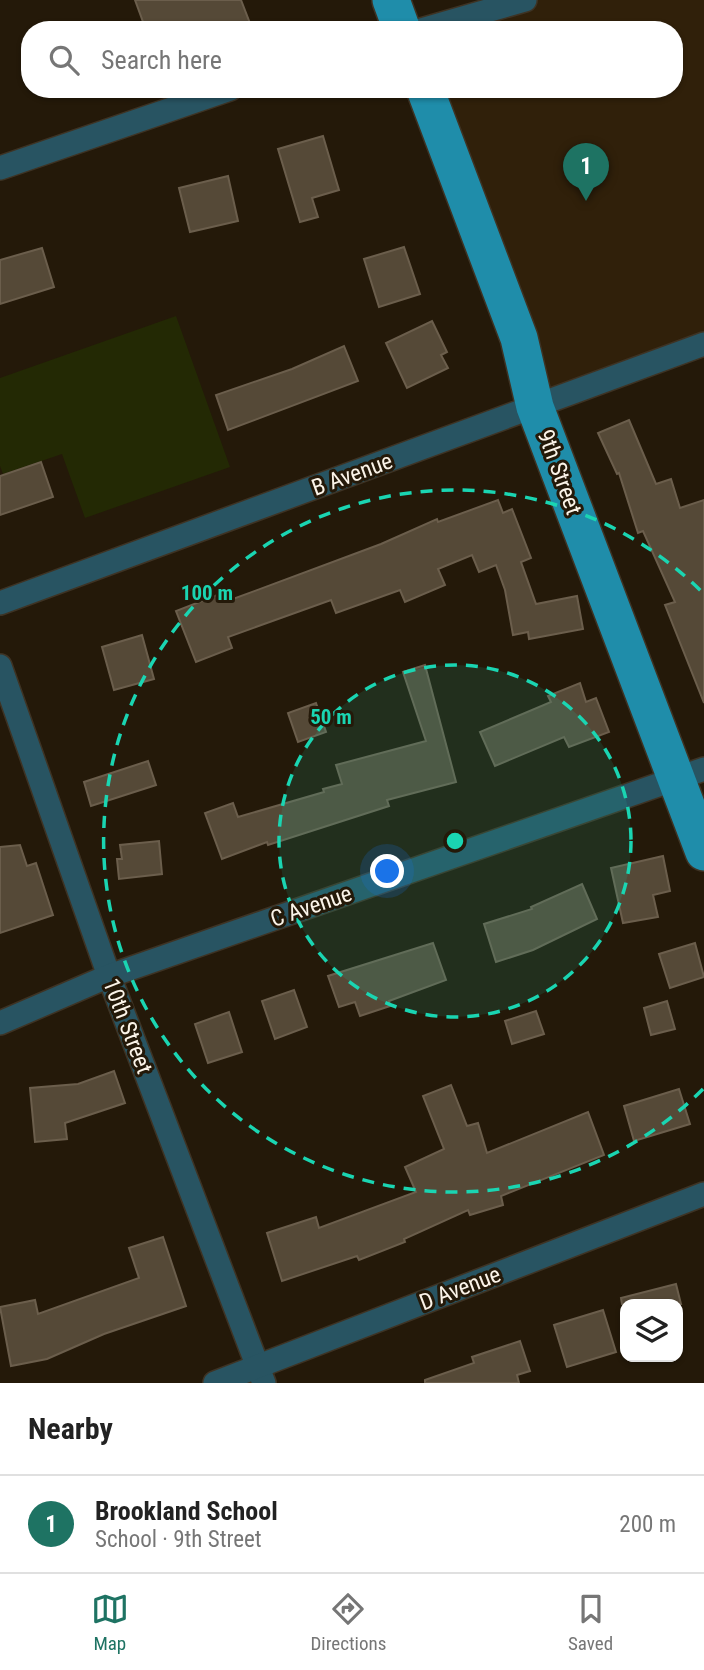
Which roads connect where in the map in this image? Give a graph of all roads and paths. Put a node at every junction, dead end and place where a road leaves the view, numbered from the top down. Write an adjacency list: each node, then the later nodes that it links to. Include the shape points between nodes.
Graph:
1 (391, 0): 3 (main road)
2 (525, 0): 4 (street)
3 (399, 21)
4 (452, 21)
5 (203, 98): 7 (street)
6 (428, 98): 9 (main road, 9th Street, via 519,338)
7 (0, 167)
8 (704, 344): 9 (street, B Avenue)
9 (536, 407): 10 (street, B Avenue); 12 (main road, 9th Street)
10 (0, 603)
11 (0, 666): 14 (street, 10th Street)
12 (691, 774): 13 (main road, 9th Street); 14 (street, C Avenue)
13 (704, 852)
14 (110, 976): 15 (street, C Avenue); 17 (street, 10th Street)
15 (0, 1023)
16 (704, 1194): 17 (street, D Avenue)
17 (261, 1375): 18 (street, D Avenue)
18 (215, 1383)

